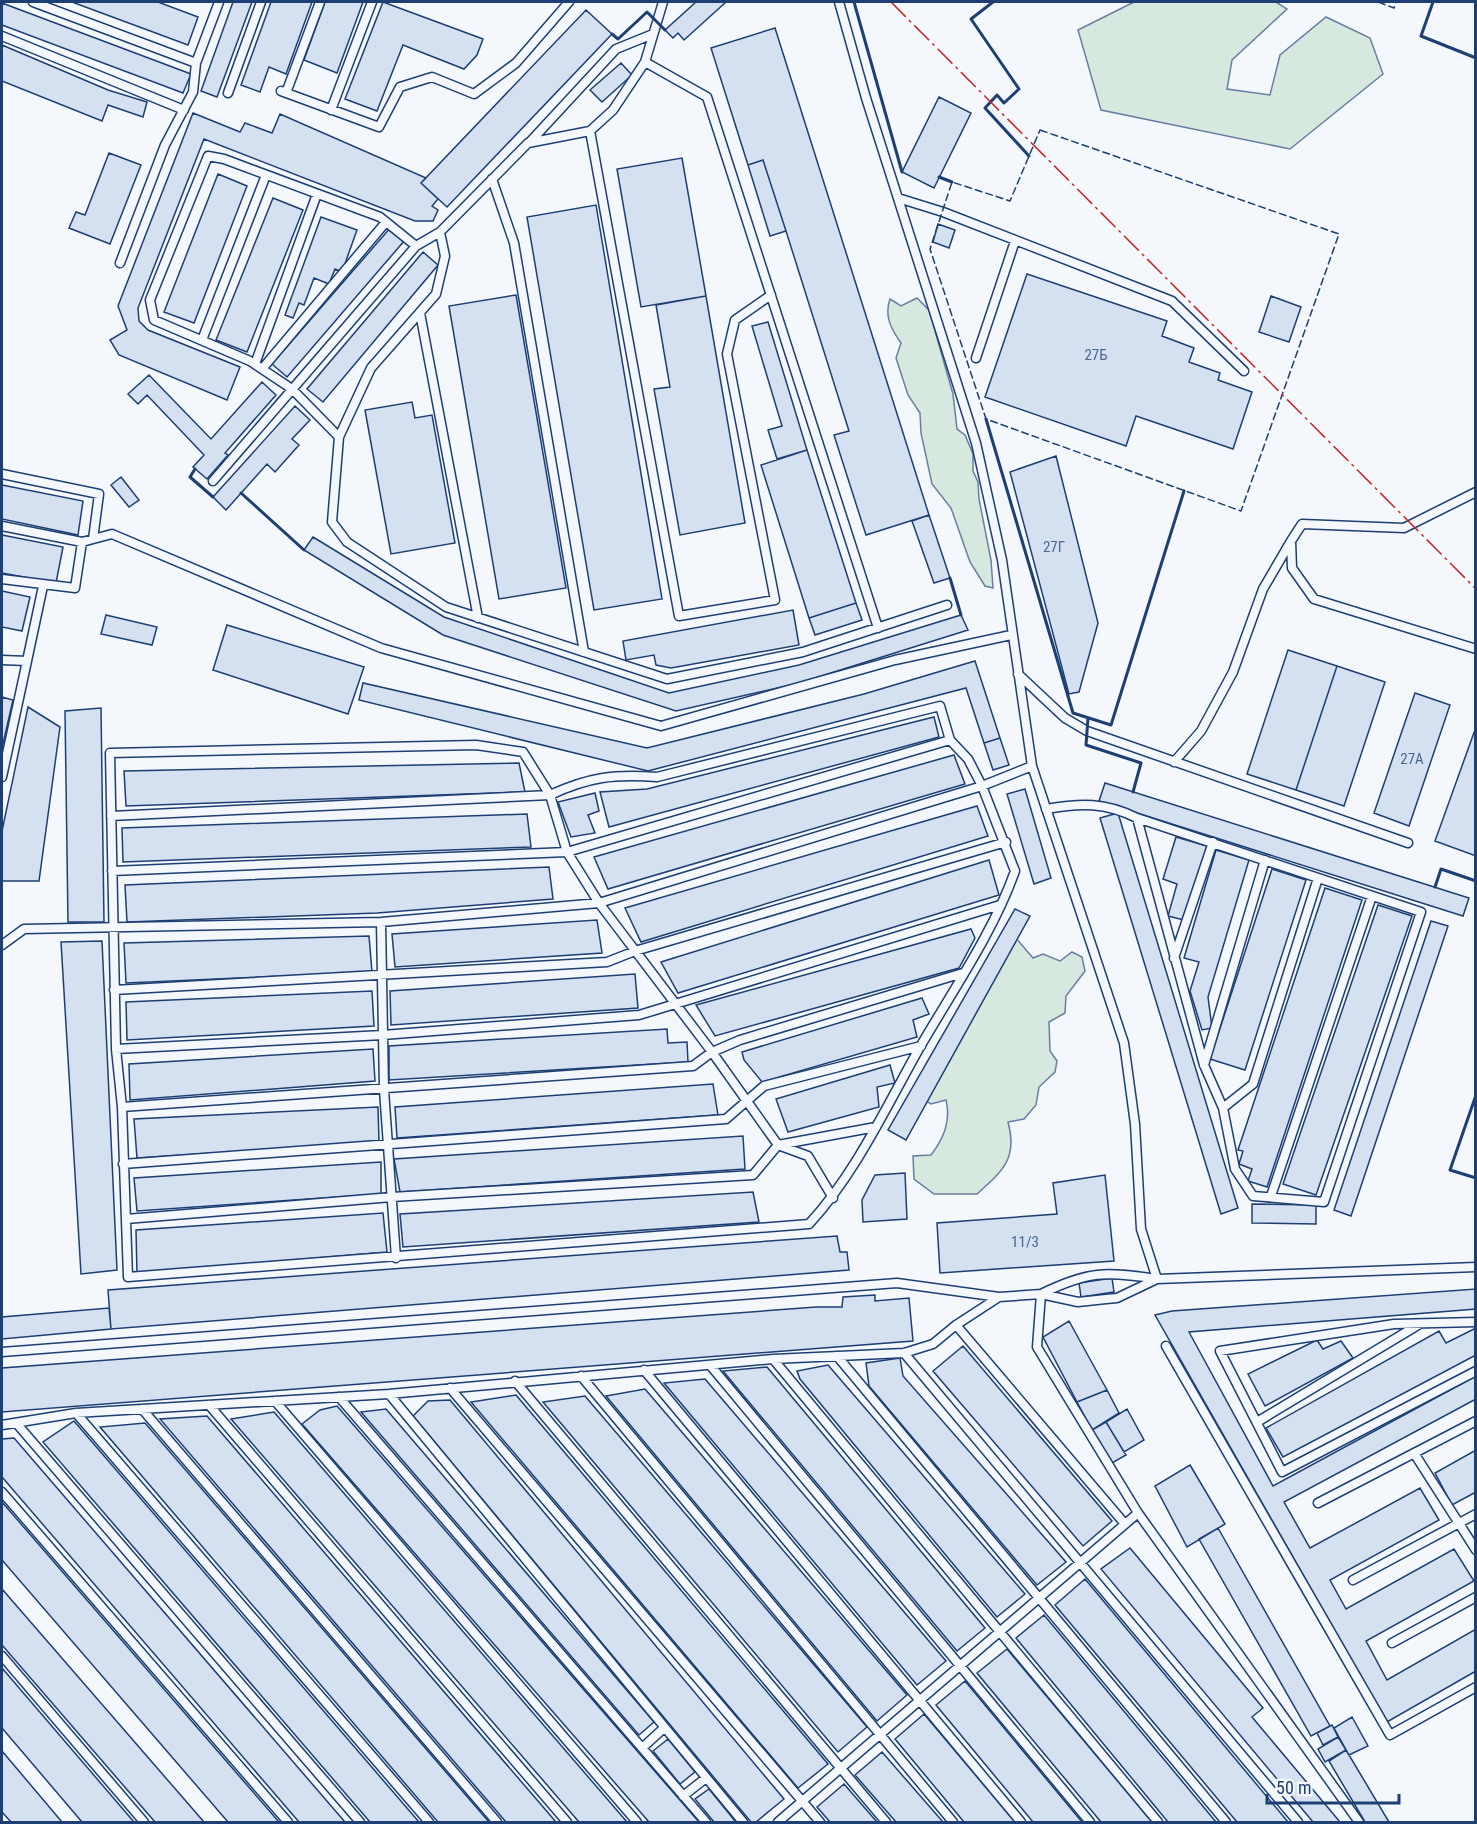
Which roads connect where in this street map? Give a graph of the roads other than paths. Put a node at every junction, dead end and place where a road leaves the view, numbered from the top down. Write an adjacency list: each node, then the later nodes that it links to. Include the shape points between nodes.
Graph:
1 (33, 2): 12 (lane)
2 (217, 2): 12 (lane)
3 (261, 2): 13 (lane)
4 (320, 2): 15 (lane, via 284,92)
5 (372, 2): 15 (lane)
6 (569, 2): 15 (lane, via 516,63 474,94 432,77 400,87 379,127)
7 (663, 2): 9 (lane)
8 (839, 2): 21 (lane)
9 (653, 34): 11 (lane); 17 (lane, via 616,49)
10 (2, 36): 14 (lane)
11 (645, 62): 16 (lane, via 613,110); 27 (lane, via 707,97)
12 (196, 63): 14 (lane, via 193,92)
13 (228, 93)
14 (184, 110): 26 (lane, via 165,145)
15 (331, 110)
16 (590, 131): 17 (lane); 27 (lane, via 679,616 775,600 728,354 735,320)
17 (528, 143): 19 (lane)
18 (266, 175): 20 (lane); 29 (lane); 29 (lane, via 208,156 150,300 154,320)
19 (492, 179): 23 (lane); 49 (lane, via 514,243)
20 (317, 194): 22 (lane); 31 (lane)
21 (898, 198): 24 (lane); 47 (lane, via 976,443 1002,560)
22 (386, 222): 25 (lane); 31 (lane)
23 (440, 232): 25 (lane); 28 (lane, via 445,256 436,294)
24 (1015, 241): 30 (lane); 32 (lane, via 1172,301)
25 (416, 246): 33 (lane)
26 (120, 263)
27 (771, 295): 46 (lane)
28 (420, 313): 34 (lane, via 371,369); 45 (lane)
29 (202, 340): 31 (lane)
30 (976, 358)
31 (259, 366): 33 (lane)
32 (1244, 371)
33 (292, 389): 34 (lane); 36 (lane)
34 (339, 437): 45 (lane, via 332,522 347,542 446,608)
35 (2, 474): 39 (lane, via 99,494)
36 (213, 481)
37 (1476, 492): 40 (lane, via 1404,528 1302,524)
38 (2, 526): 41 (lane)
39 (93, 539): 41 (lane); 47 (lane, via 112,534 381,648 661,726 895,660)
40 (1291, 541): 48 (lane, via 1292,568 1314,599); 54 (lane, via 1263,589 1233,672 1202,731)
41 (82, 542): 43 (lane, via 75,588)
42 (2, 579): 43 (lane)
43 (43, 586): 51 (lane)
44 (947, 605): 46 (lane)
45 (478, 618): 49 (lane)
46 (878, 628): 49 (lane, via 803,652 667,679)
47 (1011, 635): 52 (lane)
48 (1476, 649)
49 (584, 652)
50 (2, 660): 51 (lane)
51 (27, 661): 56 (lane)
52 (1018, 674): 54 (lane, via 1065,718 1087,731); 55 (lane)
53 (950, 740): 57 (lane, via 968,759); 58 (lane, via 940,706 657,777 619,774 577,783); 65 (lane)
54 (1174, 762): 64 (lane)
55 (1032, 766): 57 (lane); 59 (lane)
56 (2, 777)
57 (982, 786): 62 (lane); 70 (lane)
58 (550, 795): 60 (lane); 60 (lane, via 523,752 476,745 110,753); 65 (lane)
59 (1046, 809): 61 (lane, via 1082,803 1119,809); 100 (lane, via 1124,1042 1136,1124 1141,1229)
60 (111, 816): 67 (lane)
61 (1137, 818): 63 (lane); 76 (lane)
62 (1006, 842): 71 (lane, via 1015,871); 75 (lane)
63 (1213, 842): 66 (lane); 76 (lane)
64 (1408, 843)
65 (567, 852): 67 (lane); 70 (lane)
66 (1265, 860): 68 (lane); 85 (lane)
67 (112, 871): 73 (lane)
68 (1318, 878): 69 (lane); 89 (lane, via 1253,1084)
69 (1372, 896): 94 (lane); 94 (lane, via 1420,912 1324,1202)
70 (599, 903): 72 (lane); 75 (lane)
71 (1000, 905): 77 (lane); 80 (lane)
72 (381, 922): 73 (lane); 78 (lane)
73 (113, 930): 74 (lane, via 24,929); 79 (lane)
74 (2, 945)
75 (635, 951): 78 (lane, via 607,962); 80 (lane)
76 (1173, 960): 85 (lane)
77 (963, 973): 82 (lane); 84 (lane, via 740,1040)
78 (381, 974): 79 (lane); 81 (lane)
79 (114, 990): 83 (lane)
80 (673, 1002): 81 (lane, via 639,1015); 84 (lane)
81 (383, 1035): 83 (lane); 86 (lane)
82 (921, 1046): 87 (lane, via 764,1086); 90 (lane)
83 (116, 1049): 88 (lane)
84 (712, 1052): 86 (lane, via 693,1066); 87 (lane)
85 (1204, 1065): 89 (lane)
86 (384, 1090): 88 (lane); 91 (lane)
87 (745, 1102): 91 (lane, via 726,1119); 92 (lane)
88 (122, 1107): 93 (lane)
89 (1222, 1108): 94 (lane, via 1235,1169 1253,1196)
90 (876, 1126): 92 (lane); 96 (lane)
91 (388, 1145): 93 (lane); 95 (lane)
92 (778, 1145): 95 (lane, via 753,1175); 96 (lane, via 808,1156)
93 (123, 1164): 97 (lane)
94 (1271, 1196)
95 (393, 1197): 97 (lane); 98 (lane)
96 (833, 1198): 98 (lane, via 809,1224)
97 (126, 1219): 98 (lane, via 128,1277)
98 (396, 1258)
99 (1476, 1267): 100 (lane)
100 (1157, 1279): 101 (lane, via 1111,1272 1074,1278); 101 (lane, via 1117,1298 1078,1302)
101 (1041, 1294): 102 (lane); 130 (lane, via 1037,1347)
102 (999, 1297): 105 (lane); 107 (lane, via 897,1283)
103 (1476, 1322): 104 (lane)
104 (1420, 1324): 124 (lane); 124 (lane, via 1394,1324 1220,1351)
105 (956, 1325): 108 (lane, via 933,1344); 133 (lane)
106 (1166, 1346): 143 (lane, via 1390,1735)
107 (2, 1352)
108 (904, 1353): 109 (lane); 135 (lane)
109 (837, 1356): 110 (lane); 138 (lane)
110 (773, 1359): 111 (lane); 139 (lane)
111 (710, 1365): 112 (lane); 142 (lane)
112 (644, 1370): 114 (lane); 144 (lane)
113 (1476, 1371): 124 (lane, via 1282,1472)
114 (581, 1376): 115 (lane); 146 (lane)
115 (515, 1381): 116 (lane); 148 (lane)
116 (450, 1388): 117 (lane); 151 (lane)
117 (389, 1394): 118 (lane); 145 (lane)
118 (339, 1397): 119 (lane); 147 (lane)
119 (275, 1401): 120 (lane); 158 (lane)
120 (209, 1405): 121 (lane); 157 (lane)
121 (142, 1409): 122 (lane); 156 (lane)
122 (76, 1413): 125 (lane); 155 (lane)
123 (1476, 1421): 127 (lane)
124 (1257, 1422)
125 (17, 1424): 126 (lane); 154 (lane)
126 (2, 1425)
127 (1414, 1453): 129 (lane); 132 (lane)
128 (2, 1491): 153 (lane)
129 (1318, 1503)
130 (1138, 1513): 133 (lane); 170 (lane)
131 (1476, 1514): 132 (lane)
132 (1460, 1523): 134 (lane); 136 (lane)
133 (1125, 1524): 135 (lane)
134 (1476, 1550)
135 (1080, 1563): 138 (lane); 169 (lane)
136 (1353, 1580)
137 (1476, 1597): 140 (lane)
138 (1039, 1598): 139 (lane); 168 (lane)
139 (1000, 1632): 142 (lane); 167 (lane)
140 (1392, 1643)
141 (2, 1656): 152 (lane)
142 (959, 1667): 144 (lane); 166 (lane)
143 (1476, 1687)
144 (920, 1701): 146 (lane); 165 (lane)
145 (664, 1728): 147 (lane); 149 (lane)
146 (880, 1736): 148 (lane); 164 (lane)
147 (642, 1748): 150 (lane)
148 (841, 1769): 151 (lane); 163 (lane)
149 (706, 1778): 150 (lane); 160 (lane)
150 (683, 1796): 159 (lane)
151 (803, 1802): 161 (lane); 162 (lane)
152 (144, 1822)
153 (288, 1822)
154 (360, 1822)
155 (429, 1822)
156 (497, 1822)
157 (567, 1822)
158 (638, 1822)
159 (706, 1822)
160 (743, 1822)
161 (778, 1822)
162 (820, 1822)
163 (886, 1822)
164 (953, 1822)
165 (1021, 1822)
166 (1090, 1822)
167 (1158, 1822)
168 (1226, 1822)
169 (1298, 1822)
170 (1359, 1822)

